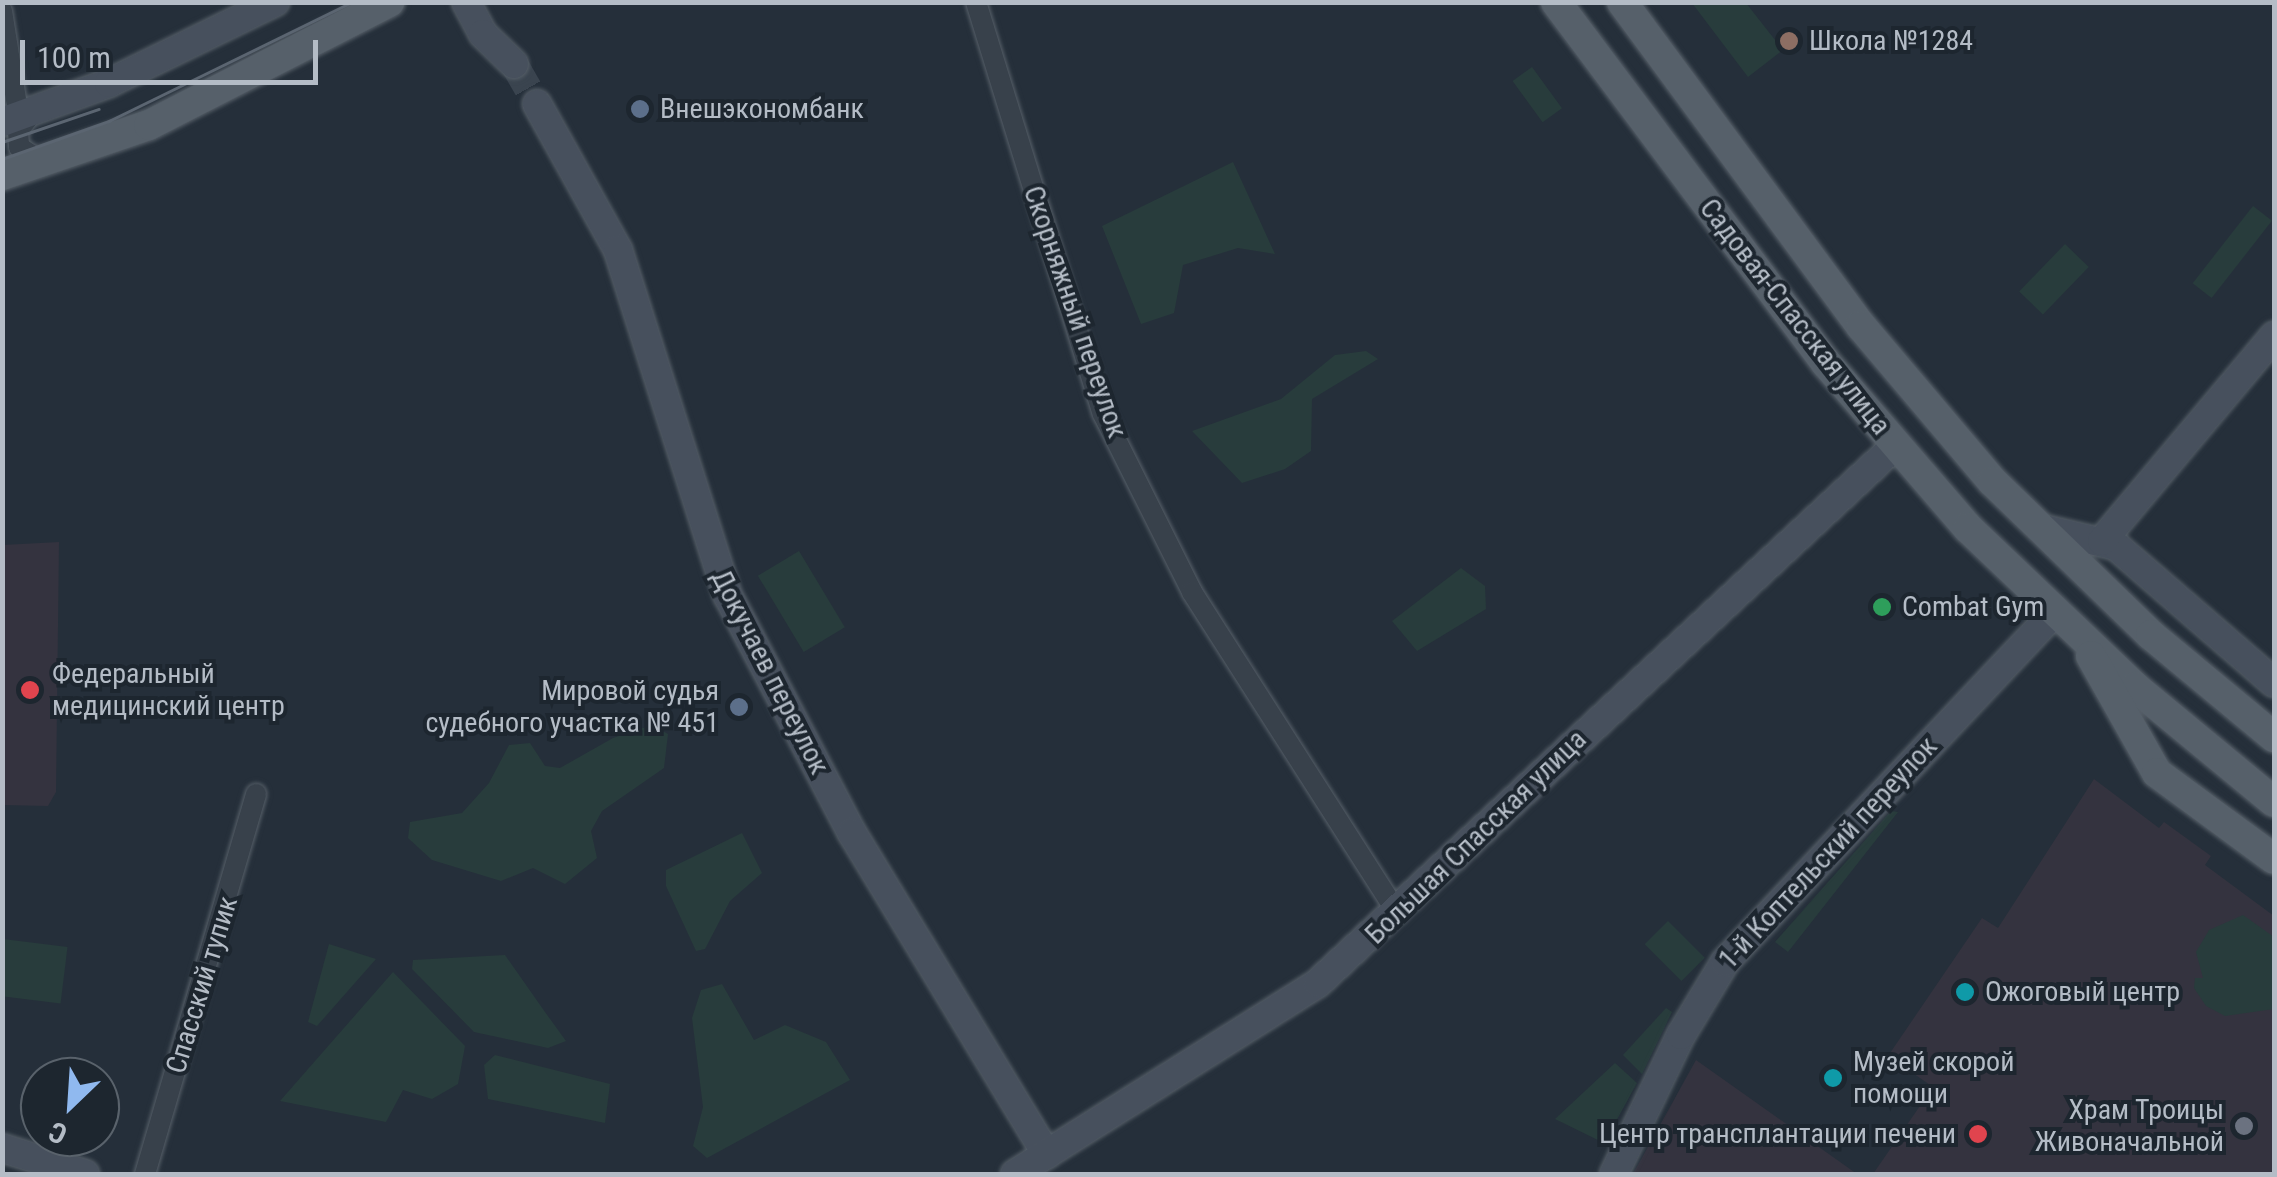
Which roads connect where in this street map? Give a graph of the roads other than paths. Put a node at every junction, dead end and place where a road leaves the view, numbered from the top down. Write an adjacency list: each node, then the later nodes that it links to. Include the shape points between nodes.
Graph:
1 (275, 2): 10 (street)
2 (466, 2): 8 (street, via 483,34)
3 (976, 2): 24 (street, Скорняжный переулок, via 1103,414 1192,592)
4 (1556, 2): 14 (main road, Садовая-Спасская улица)
5 (1622, 2): 15 (main road, Садовая-Спасская улица, via 1861,326)
6 (378, 6): 11 (main road, via 148,125)
7 (2, 11): 10 (street)
8 (514, 64)
9 (537, 104): 26 (street, Докучаев переулок, via 606,222 728,596 852,833)
10 (18, 118): 11 (street, via 19,147 29,159)
11 (53, 162): 12 (main road)
12 (2, 176)
13 (2274, 336): 16 (street)
14 (1896, 446): 17 (main road, Садовая-Спасская улица); 24 (street, Большая Спасская улица)
15 (2034, 525): 16 (street, via 2056,537); 20 (main road, Садовая-Спасская улица)
16 (2102, 541): 19 (street, via 2125,552)
17 (2054, 613): 18 (main road, Садовая-Спасская улица); 30 (street, 1-й Коптельский переулок, via 1725,962 1681,1035)
18 (2083, 640): 22 (main road, Садовая-Спасская улица); 23 (main road, via 2144,759)
19 (2274, 683)
20 (2274, 738)
21 (256, 794): 28 (street, Спасский тупик)
22 (2274, 802)
23 (2274, 858)
24 (1397, 913): 26 (street, Большая Спасская улица, via 1286,1006)
25 (2, 1148): 27 (street)
26 (1047, 1155): 29 (street, Большая Спасская улица)
27 (85, 1174)
28 (145, 1174)
29 (1015, 1174)
30 (1614, 1174)

